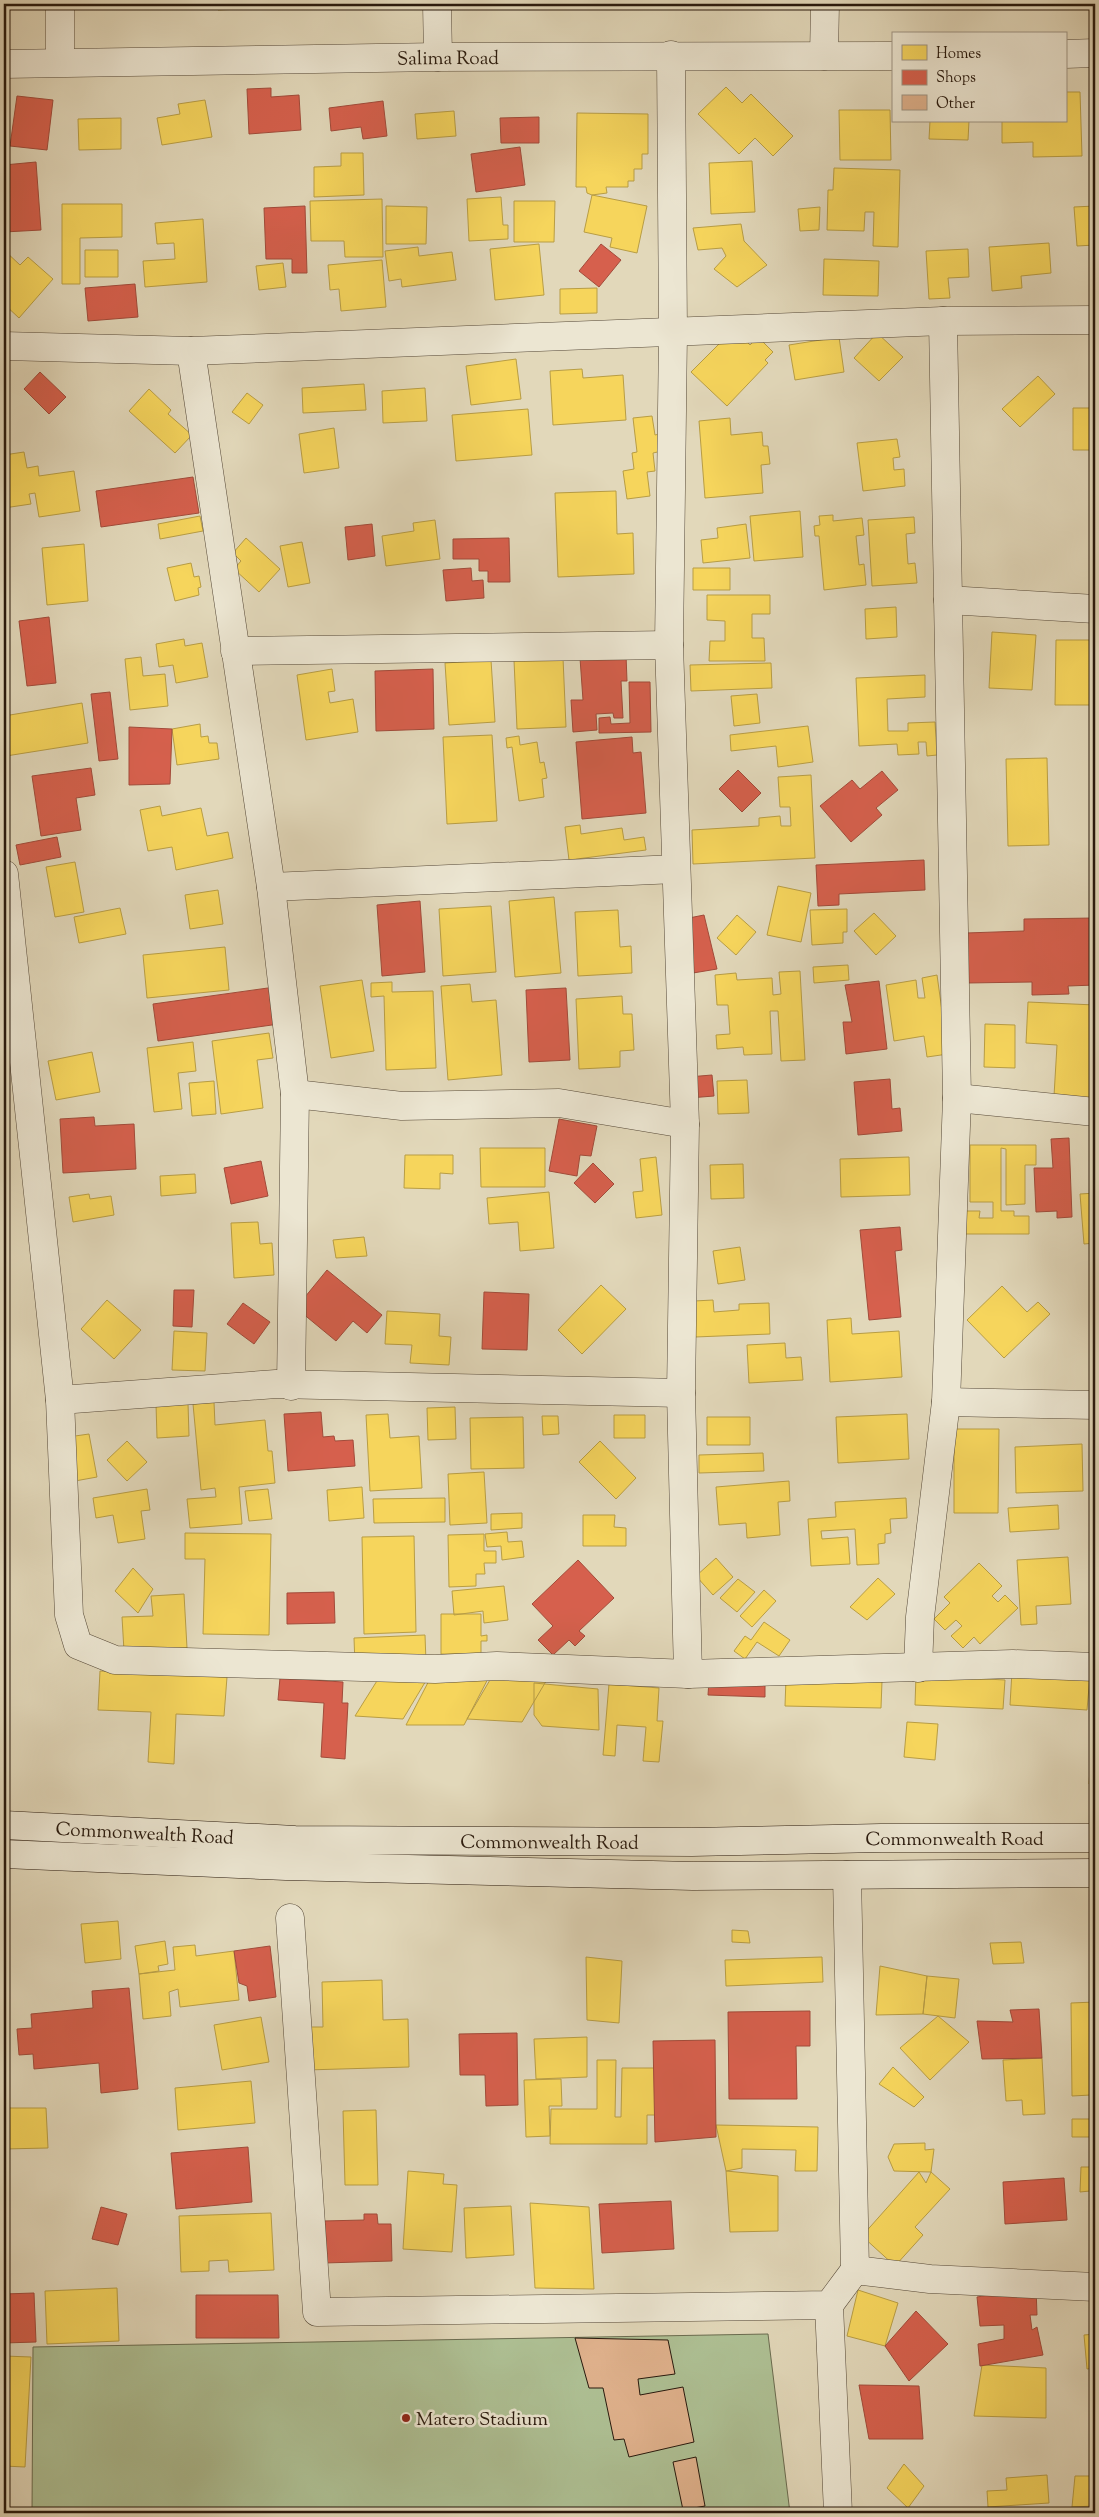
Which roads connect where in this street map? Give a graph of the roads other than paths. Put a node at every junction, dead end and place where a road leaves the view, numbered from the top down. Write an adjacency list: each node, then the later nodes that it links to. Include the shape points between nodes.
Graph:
1 (60, 4): 10 (street)
2 (437, 4): 9 (street)
3 (825, 4): 7 (street)
4 (1095, 53): 5 (street)
5 (1066, 54)
6 (672, 55): 7 (street, Salima Road); 9 (street, Salima Road); 14 (street)
7 (824, 56): 8 (street, Salima Road)
8 (892, 56)
9 (438, 57): 10 (street, Salima Road)
10 (60, 62): 11 (street, Salima Road)
11 (4, 64)
12 (1095, 320): 13 (street)
13 (943, 321): 14 (street); 17 (street)
14 (673, 333): 16 (street); 19 (street)
15 (4, 346): 16 (street)
16 (191, 351): 20 (street)
17 (948, 600): 18 (street); 25 (street)
18 (1095, 609)
19 (669, 645): 20 (street); 21 (street)
20 (235, 650): 23 (street)
21 (676, 869): 23 (street); 27 (street)
22 (4, 874): 30 (street)
23 (271, 887): 24 (street)
24 (295, 1094): 27 (street, via 402,1106 559,1103); 28 (street)
25 (957, 1098): 26 (street); 31 (street)
26 (1095, 1112)
27 (685, 1124): 29 (street)
28 (291, 1386): 29 (street); 30 (street, via 276,1384)
29 (681, 1393): 35 (street)
30 (60, 1400): 35 (street, via 69,1615 78,1644 115,1660 434,1669 497,1666)
31 (946, 1402): 32 (street); 34 (street, via 920,1617)
32 (1095, 1405)
33 (1095, 1667): 34 (street, via 1013,1664)
34 (918, 1668): 35 (street)
35 (688, 1674)
36 (4, 1825): 37 (street, Commonwealth Road, via 295,1840 692,1842)
37 (1095, 1838)
38 (4, 1854): 40 (street, Commonwealth Road, via 286,1866 693,1876)
39 (1095, 1873): 40 (street, Commonwealth Road)
40 (847, 1876): 42 (street)
41 (290, 1918): 44 (street, via 317,2312)
42 (855, 2270): 43 (street, via 930,2279); 44 (street)
43 (1095, 2287)
44 (828, 2305): 45 (street)
45 (838, 2513)

